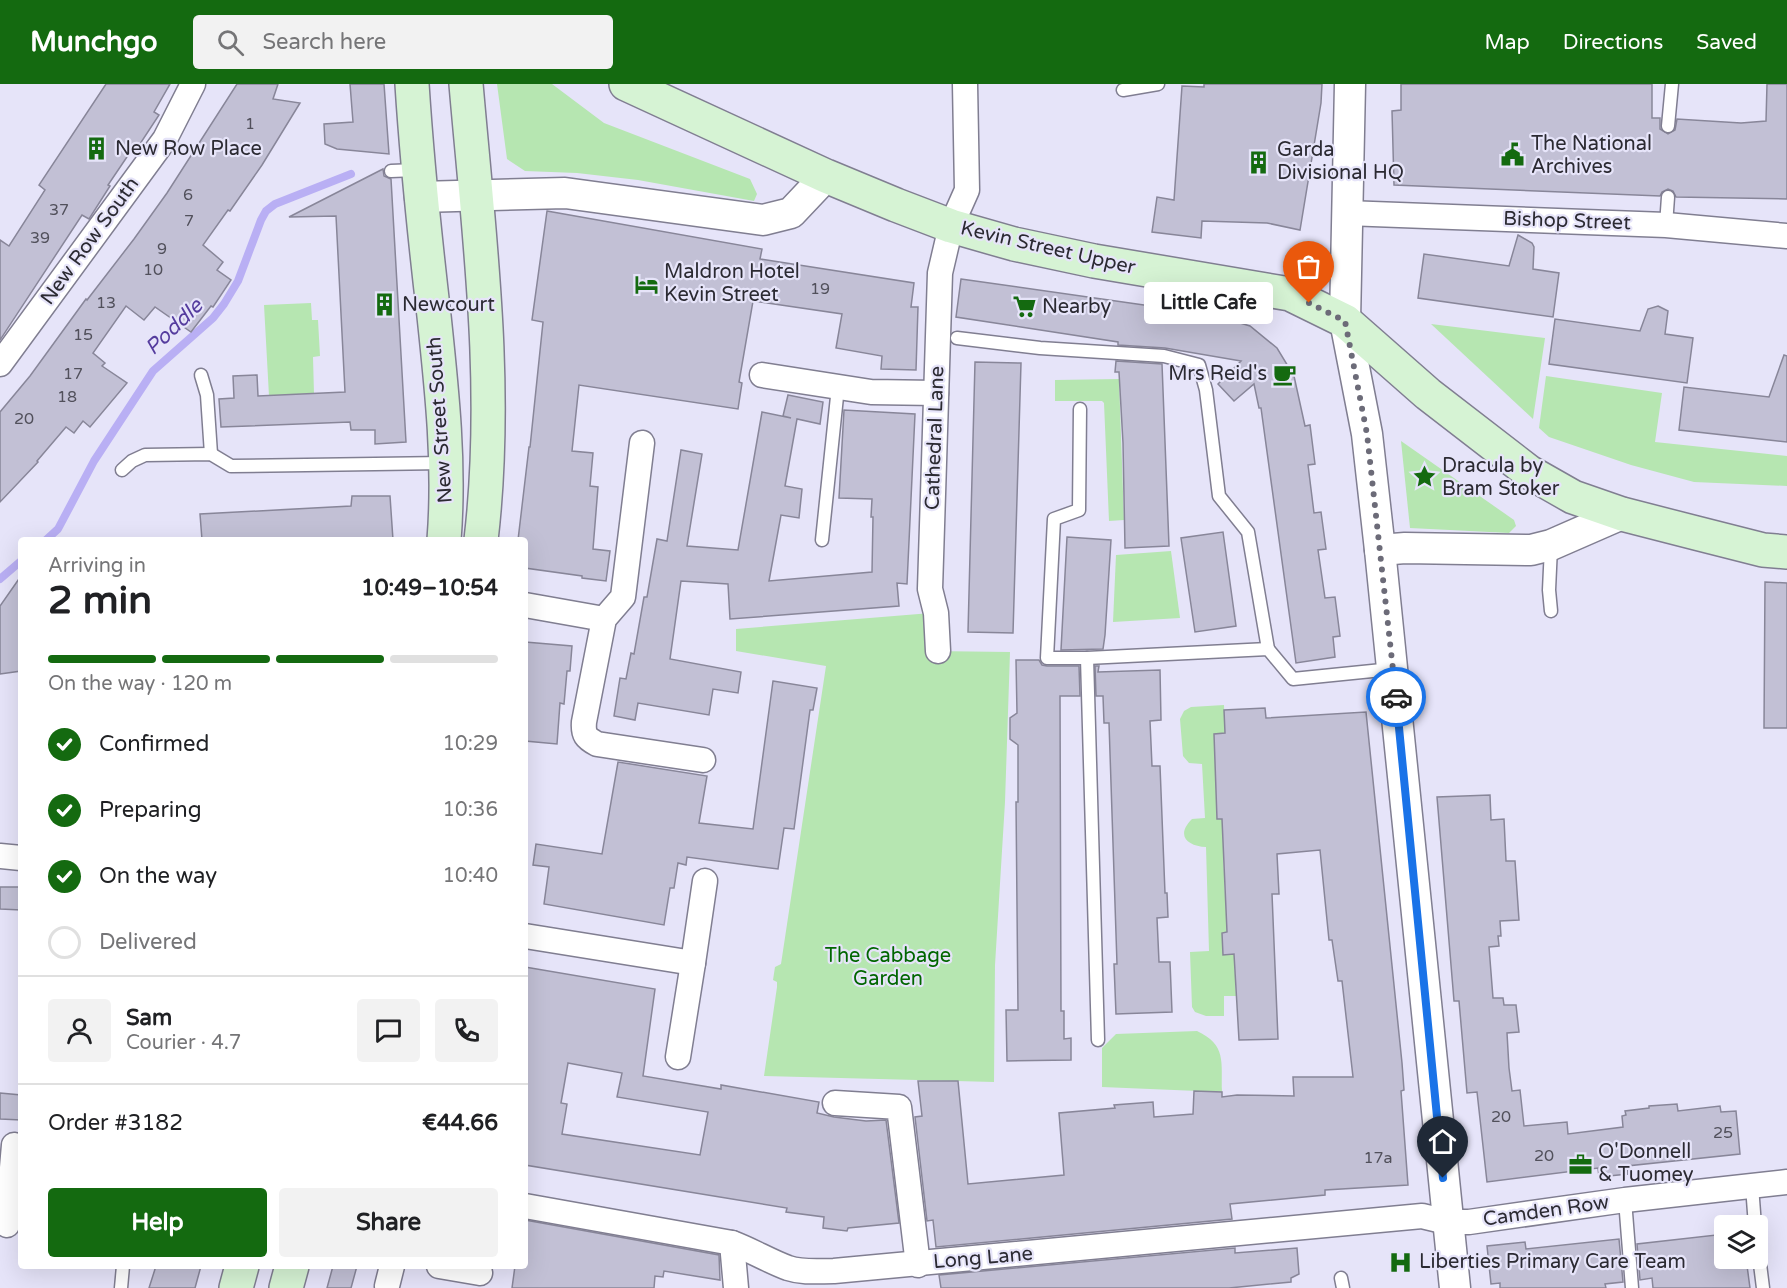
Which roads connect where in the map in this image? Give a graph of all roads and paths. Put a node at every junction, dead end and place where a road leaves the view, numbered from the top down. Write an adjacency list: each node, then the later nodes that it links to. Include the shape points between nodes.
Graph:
1 (193, 84): 21 (street, New Row South, via 165,139)
2 (412, 84): 12 (main road, New Street South)
3 (466, 84): 13 (main road, New Street South)
4 (626, 84): 11 (main road, Kevin Street Upper)
5 (965, 84): 17 (street, Cathedral Lane, via 967,190)
6 (1158, 84): 9 (lane)
7 (1350, 84): 15 (street)
8 (1672, 84): 10 (lane)
9 (1123, 90)
10 (1668, 126)
11 (826, 176): 13 (street, via 791,213 763,220 565,193); 17 (main road, Kevin Street Upper)
12 (410, 179): 13 (street); 29 (main road, New Street South, via 445,425)
13 (476, 196): 33 (main road, New Street South, via 489,418)
14 (1668, 196): 16 (lane)
15 (1346, 213): 16 (street, Bishop Street); 19 (street)
16 (1666, 225): 18 (street, Bishop Street)
17 (951, 226): 19 (main road, Kevin Street Upper, via 1094,261 1290,294); 25 (street, Cathedral Lane, via 940,273)
18 (1787, 236)
19 (1345, 321): 31 (main road, Kevin Street Upper, via 1428,394 1529,472 1573,497); 36 (street, via 1367,434)
20 (957, 338): 41 (lane, via 1164,356 1199,365 1206,390 1219,496 1248,532)
21 (0, 364)
22 (201, 375): 28 (lane, via 207,395)
23 (762, 375): 24 (street)
24 (838, 387): 25 (street); 34 (lane)
25 (936, 393): 42 (street, Cathedral Lane, via 930,589)
26 (1080, 409): 43 (lane, via 1079,510 1054,519 1047,658)
27 (642, 443): 40 (street, via 623,597)
28 (211, 454): 29 (lane, via 231,466); 30 (lane, via 145,455)
29 (446, 463): 32 (main road, New Street South)
30 (123, 470)
31 (1622, 514): 35 (street); 37 (main road, Kevin Street Upper, via 1764,550)
32 (444, 537)
33 (481, 537)
34 (822, 540)
35 (1551, 545): 36 (street, via 1531,550); 39 (lane)
36 (1380, 550): 44 (street)
37 (1787, 552)
38 (528, 605): 40 (street)
39 (1551, 611)
40 (604, 619): 45 (street, via 584,722 586,739)
41 (1268, 649): 43 (lane); 44 (lane, via 1293,679)
42 (938, 651)
43 (1087, 658): 51 (lane)
44 (1393, 669): 60 (street)
45 (703, 760)
46 (0, 856): 47 (street)
47 (18, 858)
48 (705, 881): 50 (street)
49 (528, 936): 50 (street)
50 (693, 963): 52 (street)
51 (1098, 1040)
52 (678, 1057)
53 (835, 1103): 63 (street, via 899,1107)
54 (12, 1145): 61 (street)
55 (1787, 1182): 56 (street, Camden Row)
56 (1752, 1186): 57 (street, Camden Row); 59 (lane)
57 (1625, 1200): 60 (street, Camden Row); 75 (lane)
58 (528, 1207): 62 (street, Long Lane)
59 (1754, 1215)
60 (1447, 1222): 63 (street, Long Lane, via 1428,1216); 74 (street)
61 (7, 1225)
62 (732, 1243): 63 (street, Long Lane, via 806,1272); 73 (street)
63 (918, 1265)
64 (123, 1269): 70 (lane)
65 (241, 1269): 71 (main road)
66 (291, 1269): 72 (main road)
67 (451, 1269): 69 (street)
68 (1761, 1269): 76 (lane)
69 (480, 1276)
70 (121, 1288)
71 (236, 1288)
72 (286, 1288)
73 (736, 1288)
74 (1455, 1288)
75 (1632, 1288)
76 (1763, 1288)

